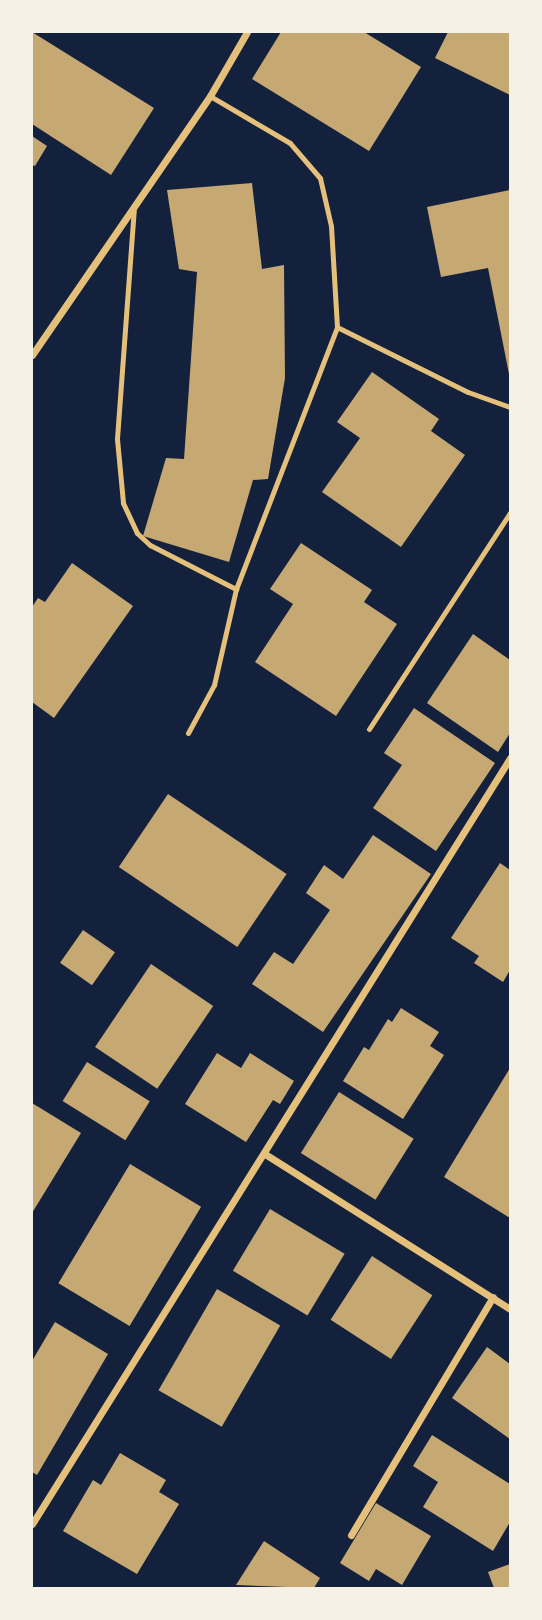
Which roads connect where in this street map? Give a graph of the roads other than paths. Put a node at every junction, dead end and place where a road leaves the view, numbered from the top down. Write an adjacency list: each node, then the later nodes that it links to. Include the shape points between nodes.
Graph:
1 (247, 32): 2 (street)
2 (210, 96): 3 (street); 4 (lane, via 290,143 320,178 331,226)
3 (134, 202): 5 (street); 8 (lane, via 117,439 123,503 137,533 150,545)
4 (337, 327): 6 (lane, via 468,392); 8 (lane)
5 (32, 355)
6 (510, 407)
7 (510, 513): 9 (lane)
8 (236, 589): 10 (lane, via 214,685)
9 (369, 729)
10 (188, 733)
11 (510, 758): 12 (street)
12 (265, 1154): 13 (street); 15 (street)
13 (493, 1297): 14 (street); 16 (street)
14 (510, 1309)
15 (32, 1524)
16 (351, 1535)

